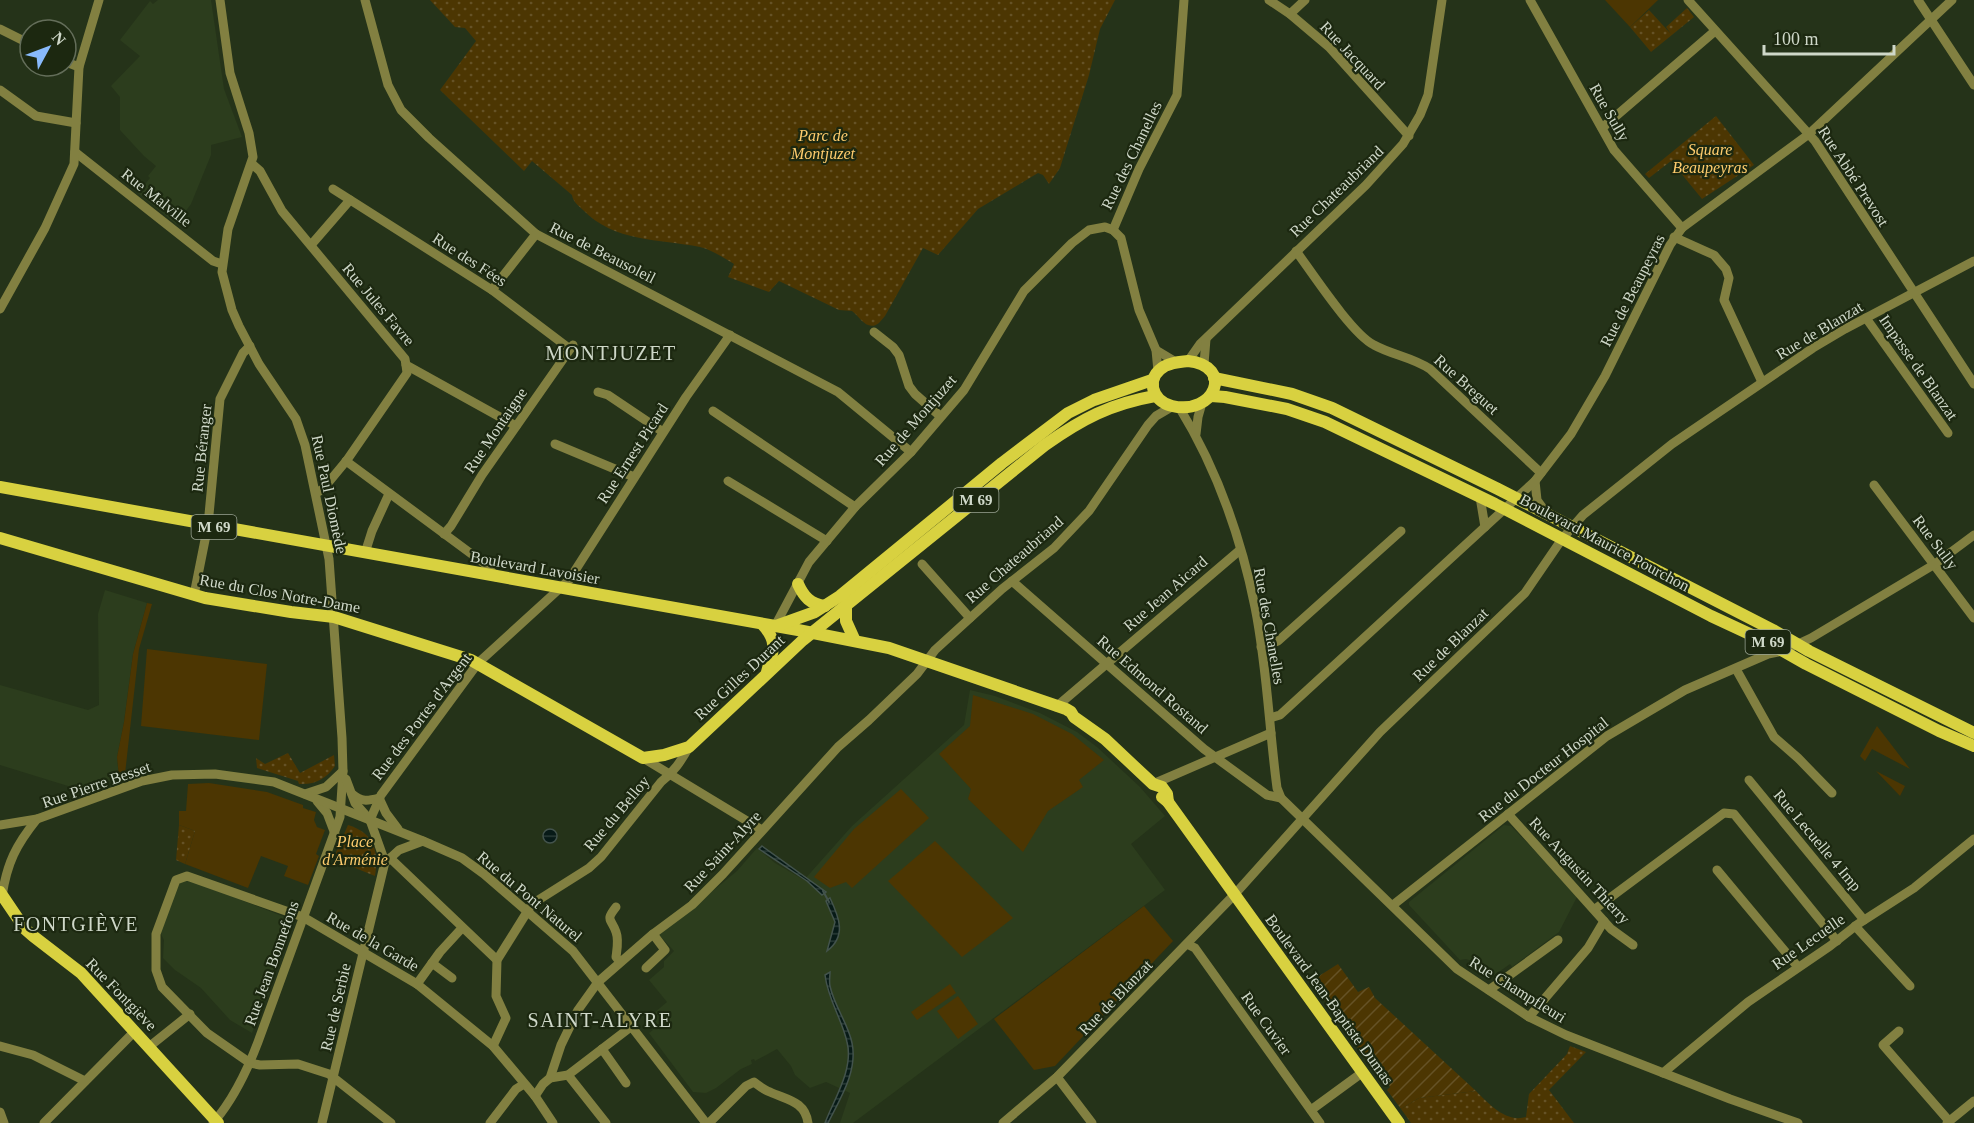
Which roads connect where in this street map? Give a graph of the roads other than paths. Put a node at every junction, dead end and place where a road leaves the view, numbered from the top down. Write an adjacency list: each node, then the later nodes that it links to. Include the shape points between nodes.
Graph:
1 (99, 0): 17 (street)
2 (220, 0): 25 (street, Rue Paul Diomède, via 230,73 253,147)
3 (366, 0): 30 (street, Rue de Beausoleil, via 388,86 401,110)
4 (1184, 0): 29 (street, Rue des Chanelles, via 1177,94 1138,169)
5 (1269, 0): 12 (street, Rue Jacquard)
6 (1305, 0): 12 (street)
7 (1442, 0): 23 (street, Rue Chateaubriand, via 1428,95)
8 (1530, 0): 21 (street, Rue Sully)
9 (1688, 0): 15 (street, Rue Abbé Prevost)
10 (1918, 0): 13 (street)
11 (1952, 0): 13 (street, Rue de Beaupeyras)
12 (1290, 14): 23 (street, Rue Jacquard, via 1329,47)
13 (1931, 20): 18 (street); 22 (street, Rue de Beaupeyras)
14 (0, 29): 16 (street)
15 (1715, 31): 21 (street); 22 (street, Rue Abbé Prevost)
16 (18, 38)
17 (79, 67): 20 (street)
18 (1974, 86)
19 (0, 90): 20 (street, via 36,116)
20 (76, 123): 24 (street)
21 (1602, 128): 28 (street, Rue Sully, via 1614,150)
22 (1809, 134): 28 (street, Rue de Beaupeyras); 37 (street, Rue Abbé Prevost)
23 (1408, 136): 33 (street, Rue Chateaubriand, via 1380,171)
24 (75, 152): 35 (street, Rue Malville, via 213,261); 38 (street, via 74,164 45,228)
25 (252, 165): 32 (street, Rue Jules Favre, via 260,171 282,211); 35 (street, Rue Paul Diomède, via 228,229)
26 (333, 189): 27 (street, Rue des Fées)
27 (350, 200): 32 (street); 36 (street, Rue des Fées)
28 (1682, 228): 31 (street, Rue de Beaupeyras)
29 (1113, 230): 45 (street, Rue des Chanelles, via 1120,238 1141,317); 58 (street, Rue de Montjuzet, via 1098,227 1084,232 1031,283 964,390)
30 (536, 234): 36 (street); 41 (street, Rue de Beausoleil)
31 (1674, 237): 51 (street, via 1714,255 1726,268 1729,278 1724,300); 67 (street, Rue de Beaupeyras, via 1605,376 1571,434)
32 (311, 245): 48 (street, Rue Jules Favre, via 405,359)
33 (1296, 251): 42 (street, Rue Chateaubriand); 67 (street, Rue Breguet, via 1359,335 1430,369)
34 (1974, 261): 37 (street, Rue de Blanzat)
35 (222, 264): 43 (street, Rue Paul Diomède, via 232,310)
36 (492, 290): 44 (street, Rue des Fées)
37 (1913, 293): 39 (street, Rue de Blanzat); 52 (street, Rue Abbé Prevost)
38 (0, 309)
39 (1866, 318): 51 (street, Rue de Blanzat); 62 (street, Impasse de Blanzat)
40 (874, 332): 58 (street, via 893,346 909,386)
41 (730, 335): 61 (street, Rue Ernest Picard); 65 (street, Rue de Beausoleil, via 838,392)
42 (1206, 339): 46 (street, Rue Chateaubriand); 47 (street)
43 (250, 346): 73 (street, Rue Paul Diomède, via 296,419); 80 (street, Rue Béranger, via 220,399)
44 (571, 347): 60 (street, Rue Montaigne)
45 (1156, 350): 46 (street); 49 (street, Rue des Chanelles)
46 (1182, 362): 47 (main road); 49 (main road)
47 (1204, 364): 50 (main road)
48 (406, 366): 60 (street, Rue Jules Favre); 66 (street, via 407,373)
49 (1155, 375): 54 (main road); 100 (main road, M 69, via 1068,413)
50 (1214, 378): 55 (main road, via 1214,388); 76 (main road, Boulevard Maurice Pourchon / M 69, via 1292,394 1332,408)
51 (1762, 382): 82 (street, Rue de Blanzat, via 1664,450)
52 (1974, 384)
53 (598, 392): 61 (street)
54 (1158, 398): 56 (main road); 59 (street, Rue Chateaubriand); 99 (main road, M 69, via 1124,402 1072,426)
55 (1207, 399): 56 (main road); 63 (street, via 1198,417); 75 (main road, Boulevard Maurice Pourchon / M 69, via 1225,397 1287,409 1325,422)
56 (1176, 407): 59 (street, Rue Chateaubriand); 63 (street, Rue des Chanelles)
57 (713, 411): 77 (street)
58 (940, 416): 65 (street, Rue de Montjuzet)
59 (1156, 416): 95 (street, Rue Chateaubriand, via 1089,511 1054,548)
60 (516, 426): 84 (street, Rue Montaigne)
61 (663, 432): 68 (street, Rue Ernest Picard)
62 (1948, 433)
63 (1196, 437): 90 (street, Rue des Chanelles)
64 (555, 444): 68 (street)
65 (910, 452): 77 (street, Rue de Montjuzet)
66 (346, 461): 73 (street); 74 (street)
67 (1541, 473): 70 (street, Rue de Beaupeyras)
68 (634, 477): 97 (street, Rue Ernest Picard, via 572,577)
69 (728, 481): 88 (street)
70 (1535, 481): 76 (street, Rue de Beaupeyras); 79 (street, via 1538,500)
71 (1874, 485): 93 (street, Rue Sully)
72 (0, 487): 80 (main road, Boulevard Lavoisier / M 69)
73 (316, 493): 89 (street, Rue Paul Diomède)
74 (389, 494): 84 (street); 91 (street)
75 (1480, 497): 78 (main road, Boulevard Maurice Pourchon / M 69); 81 (street)
76 (1516, 499): 78 (street, Rue de Beaupeyras); 79 (main road, Boulevard Maurice Pourchon / M 69)
77 (855, 507): 88 (street, Rue de Montjuzet)
78 (1505, 509): 81 (street, Rue de Beaupeyras); 87 (main road, Boulevard Maurice Pourchon / M 69)
79 (1548, 516): 82 (main road, Boulevard Maurice Pourchon / M 69)
80 (208, 525): 89 (main road, Boulevard Lavoisier / M 69); 98 (street, Rue Béranger)
81 (1485, 527): 117 (street, Rue de Beaupeyras, via 1280,715)
82 (1571, 528): 87 (street, Rue de Blanzat); 108 (main road, Boulevard Maurice Pourchon / M 69)
83 (1401, 531): 109 (street, via 1278,641)
84 (444, 534): 94 (street, via 485,564)
85 (1974, 535): 93 (street, Rue du Docteur Hospital)
86 (0, 537): 98 (main road, Rue du Clos Notre-Dame)
87 (1562, 539): 110 (main road, Boulevard Maurice Pourchon / M 69); 136 (street, Rue de Blanzat, via 1526,592 1391,721)
88 (827, 541): 96 (street, Rue de Montjuzet, via 809,562)
89 (326, 547): 91 (main road, Boulevard Lavoisier / M 69); 101 (street, Rue Paul Diomède)
90 (1240, 550): 109 (street, Rue des Chanelles); 113 (street, Rue Jean Aicard)
91 (365, 553): 94 (main road, Boulevard Lavoisier / M 69)
92 (922, 564): 102 (street)
93 (1935, 564): 103 (street, Rue Sully); 108 (street, Rue du Docteur Hospital)
94 (496, 577): 97 (main road, Boulevard Lavoisier / M 69)
95 (1012, 581): 102 (street, Rue Chateaubriand); 113 (street, Rue Edmond Rostand)
96 (798, 584): 100 (main road, via 806,599); 105 (street, Rue de Montjuzet)
97 (560, 588): 104 (main road, Boulevard Lavoisier / M 69); 112 (street, Rue des Portes d'Argent)
98 (194, 595): 101 (main road, Rue du Clos Notre-Dame)
99 (846, 605): 106 (main road, M 69); 107 (main road, via 846,621)
100 (825, 606): 105 (main road, M 69)
101 (334, 617): 112 (main road, Rue du Clos Notre-Dame); 124 (street, Rue Paul Diomède)
102 (969, 618): 111 (street, Rue Chateaubriand)
103 (1974, 618)
104 (762, 624): 105 (main road, Boulevard Lavoisier); 115 (main road, via 774,646)
105 (775, 626): 106 (main road, Boulevard Lavoisier)
106 (812, 633): 107 (main road, Boulevard Lavoisier); 115 (main road, Rue Gilles Durant / M 69)
107 (855, 641): 111 (main road, Boulevard Lavoisier)
108 (1798, 644): 110 (street, Rue du Docteur Hospital); 119 (main road, Boulevard Maurice Pourchon / M 69)
109 (1262, 647): 117 (street, Rue des Chanelles)
110 (1783, 651): 114 (street, Rue du Docteur Hospital); 120 (main road, Boulevard Maurice Pourchon / M 69)
111 (926, 661): 116 (main road, Boulevard Lavoisier); 140 (street, Rue Saint-Alyre, via 917,674 838,747)
112 (478, 663): 123 (main road, Rue du Clos Notre-Dame); 131 (street, Rue des Portes d'Argent)
113 (1106, 663): 116 (street, Rue Jean Aicard); 122 (street, Rue Edmond Rostand)
114 (1736, 669): 129 (street, via 1774,737); 135 (street, Rue du Docteur Hospital, via 1685,690 1607,736)
115 (767, 673): 121 (main road, Rue Gilles Durant / M 69)
116 (1056, 707): 127 (main road, Boulevard Lavoisier, via 1071,712)
117 (1270, 718): 118 (street, Rue des Chanelles)
118 (1271, 733): 122 (street); 132 (street, Rue des Chanelles)
119 (1974, 733)
120 (1974, 746)
121 (689, 747): 123 (main road, Rue Gilles Durant / M 69); 125 (street, Rue Gilles Durant)
122 (1214, 757): 127 (street); 132 (street, Rue Edmond Rostand, via 1267,795)
123 (643, 758): 125 (street, Rue du Clos Notre-Dame)
124 (343, 771): 128 (street, Rue Paul Diomède); 130 (street, via 326,787); 134 (street, Rue Paul Diomède)
125 (671, 775): 140 (street, Rue du Clos Notre-Dame); 152 (street, Rue du Belloy, via 661,782 601,857 537,899)
126 (1749, 780): 154 (street, Rue Lecuelle 4 Imp)
127 (1153, 784): 147 (main road, Boulevard Lavoisier, via 1155,792 1168,802)
128 (350, 792): 131 (street, via 360,800); 138 (street, Rue Paul Diomède)
129 (1832, 793)
130 (305, 794): 133 (street, Rue du Pont Naturel); 137 (street, Rue Pierre Besset, via 274,782 234,776 172,776 142,780)
131 (379, 798): 138 (street, Rue des Portes d'Argent); 141 (street)
132 (1281, 798): 136 (street)
133 (316, 799): 134 (street, Rue du Pont Naturel); 142 (street)
134 (341, 809): 138 (street, Rue du Pont Naturel); 142 (street, Rue Jean Bonnefons)
135 (1508, 814): 149 (street, Rue du Docteur Hospital); 151 (street, Rue Augustin Thierry)
136 (1302, 818): 147 (street, Rue de Blanzat); 149 (street, Rue Champfleuri)
137 (37, 819): 139 (street, Rue Pierre Besset); 148 (street, Rue Pierre Besset, via 16,848)
138 (370, 820): 141 (street, Rue du Pont Naturel); 145 (street)
139 (0, 825)
140 (762, 830): 158 (street, Rue Saint-Alyre, via 692,905)
141 (400, 831): 144 (street, Rue du Pont Naturel)
142 (335, 834): 153 (street, Rue Jean Bonnefons)
143 (1974, 839): 154 (street, Rue Lecuelle, via 1914,888)
144 (423, 841): 145 (street, via 407,846); 152 (street, Rue du Pont Naturel, via 462,858)
145 (388, 860): 157 (street); 163 (street, Rue de Serbie)
146 (1717, 870): 167 (street)
147 (1235, 894): 161 (street, Rue de Blanzat); 184 (main road, Boulevard Jean-Baptiste Dumas)
148 (1, 898): 177 (main road, Rue Fontgiève, via 33,936 75,967)
149 (1393, 905): 173 (street, Rue Champfleuri, via 1457,969)
150 (616, 907): 166 (street, via 609,919 617,934 616,957)
151 (1595, 909): 155 (street, Rue Augustin Thierry); 160 (street, via 1729,812)
152 (527, 912): 164 (street, Rue du Belloy); 170 (street, Rue du Pont Naturel, via 573,951)
153 (303, 917): 163 (street, Rue de la Garde); 174 (street, Rue de la Garde, via 187,876 176,880 156,934 158,979); 183 (street, Rue Jean Bonnefons)
154 (1864, 920): 156 (street, Rue Lecuelle)
155 (1604, 921): 162 (street, Rue Augustin Thierry); 175 (street, via 1588,948)
156 (1856, 926): 160 (street, Rue Lecuelle); 172 (street)
157 (462, 928): 164 (street); 165 (street)
158 (654, 934): 166 (street, Rue Saint-Alyre); 168 (street, via 665,950)
159 (1558, 940): 173 (street)
160 (1837, 941): 167 (street, Rue Lecuelle)
161 (1187, 944): 188 (street, Rue de Blanzat); 195 (street, Rue Cuvier, via 1195,948)
162 (1633, 945)
163 (363, 954): 171 (street, Rue de la Garde); 187 (street, Rue de Serbie)
164 (497, 960): 181 (street, via 496,996 506,1018)
165 (432, 963): 169 (street); 171 (street)
166 (620, 963): 170 (street, Rue Saint-Alyre)
167 (1798, 967): 185 (street, Rue Lecuelle, via 1732,1014)
168 (646, 968)
169 (452, 978)
170 (598, 982): 176 (street, Rue du Pont Naturel); 189 (street, Rue Saint-Alyre, via 578,1010)
171 (417, 984): 181 (street, Rue de la Garde)
172 (1910, 986)
173 (1489, 990): 175 (street, Rue Champfleuri)
174 (190, 1014): 180 (street); 183 (street, via 207,1033)
175 (1529, 1017): 185 (street, Rue Champfleuri)
176 (632, 1026): 182 (street); 206 (street, Rue du Pont Naturel)
177 (135, 1031): 180 (main road, Rue Fontgiève); 190 (street)
178 (1899, 1031): 198 (street, via 1883,1045)
179 (0, 1046): 190 (street, via 33,1055)
180 (150, 1046): 197 (main road, Rue Fontgiève)
181 (493, 1046): 191 (street, Rue de la Garde)
182 (602, 1049): 186 (street); 192 (street)
183 (250, 1063): 187 (street, via 298,1064); 197 (street, Rue Jean Bonnefons, via 229,1105)
184 (1363, 1072): 195 (street); 211 (main road, Boulevard Jean-Baptiste Dumas)
185 (1663, 1073): 212 (street, Rue Champfleuri)
186 (568, 1075): 189 (street); 205 (street)
187 (334, 1077): 201 (street, Rue de Serbie); 202 (street)
188 (1057, 1077): 208 (street, Rue de Blanzat); 209 (street)
189 (550, 1078): 193 (street, Rue Saint-Alyre)
190 (85, 1081): 200 (street)
191 (524, 1083): 193 (street, Rue de la Garde); 203 (street)
192 (626, 1083)
193 (535, 1096): 204 (street, Rue de la Garde)
194 (1974, 1101): 198 (street)
195 (1311, 1110): 210 (street, Rue Cuvier)
196 (0, 1112): 199 (street)
197 (215, 1122)
198 (1948, 1122)
199 (4, 1123)
200 (44, 1123)
201 (322, 1123)
202 (391, 1123)
203 (490, 1123)
204 (552, 1123)
205 (606, 1123)
206 (708, 1123): 207 (street, via 754,1082 800,1105)
207 (808, 1123)
208 (1003, 1123)
209 (1092, 1123)
210 (1320, 1123)
211 (1399, 1123)
212 (1798, 1123)

